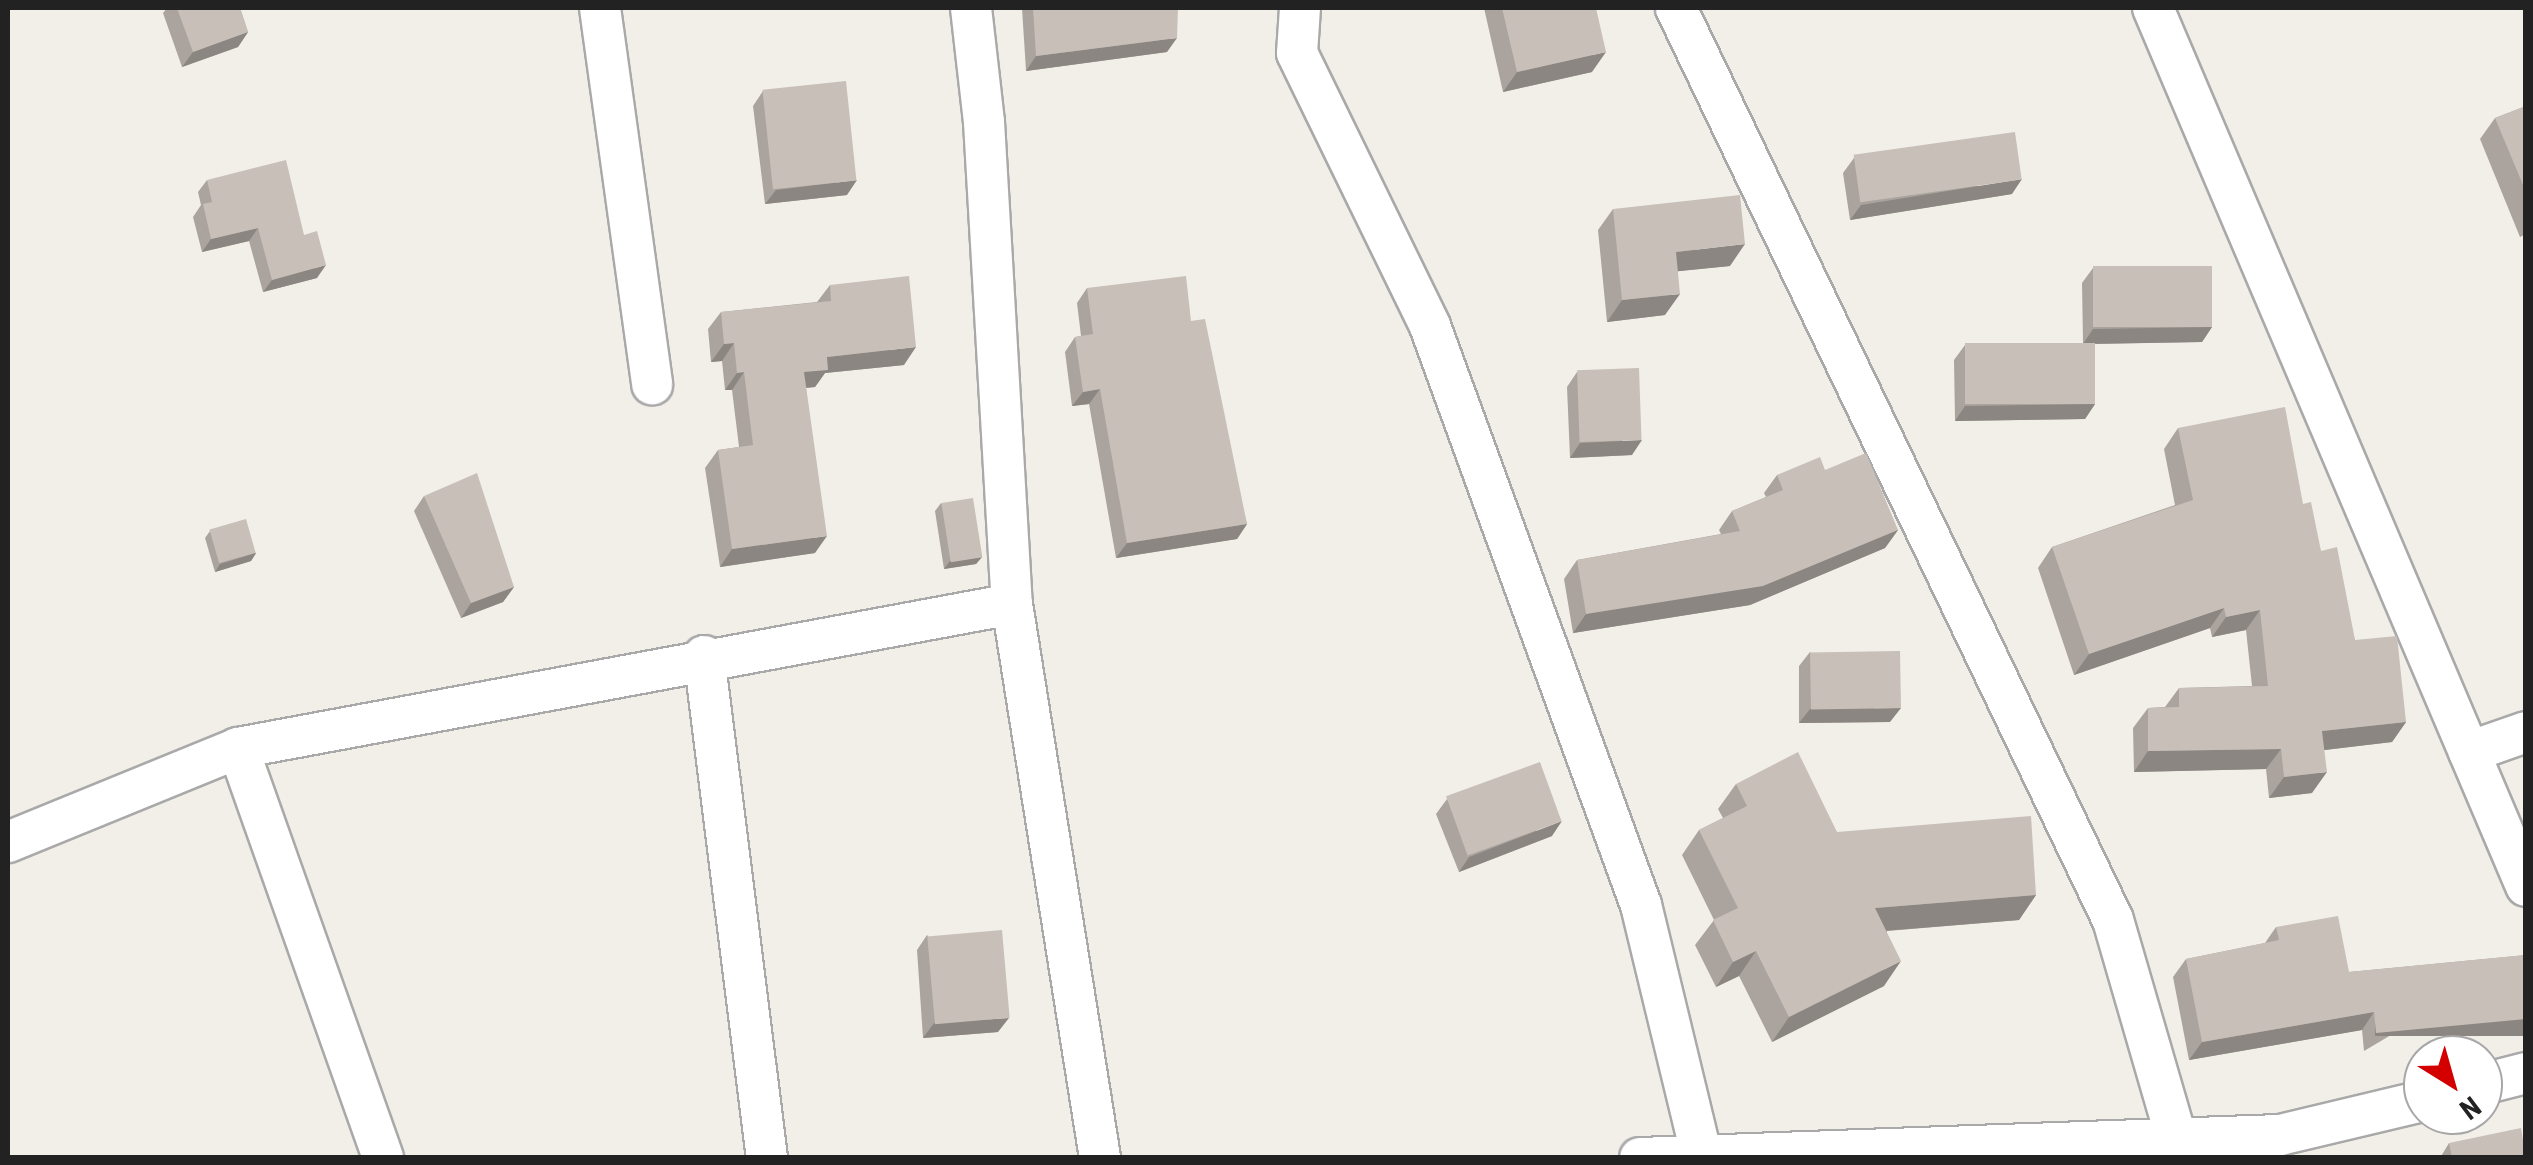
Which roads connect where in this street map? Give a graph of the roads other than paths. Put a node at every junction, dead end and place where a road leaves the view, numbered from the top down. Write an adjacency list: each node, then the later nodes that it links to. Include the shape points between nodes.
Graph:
1 (600, 8): 6 (street)
2 (971, 8): 7 (street, via 984,122)
3 (1300, 8): 16 (street, via 1298,53 1430,326 1634,886)
4 (1676, 8): 15 (street, via 2113,920)
5 (2153, 8): 11 (street)
6 (652, 384)
7 (1012, 604): 8 (street); 19 (street)
8 (704, 656): 10 (street); 18 (street)
9 (2526, 732): 11 (street)
10 (238, 748): 12 (street); 17 (street)
11 (2469, 752): 13 (street)
12 (8, 842)
13 (2526, 886)
14 (2403, 1106): 15 (street)
15 (2180, 1149): 16 (street)
16 (1701, 1155): 20 (street)
17 (383, 1158)
18 (767, 1158)
19 (1100, 1158)
20 (1640, 1158)

